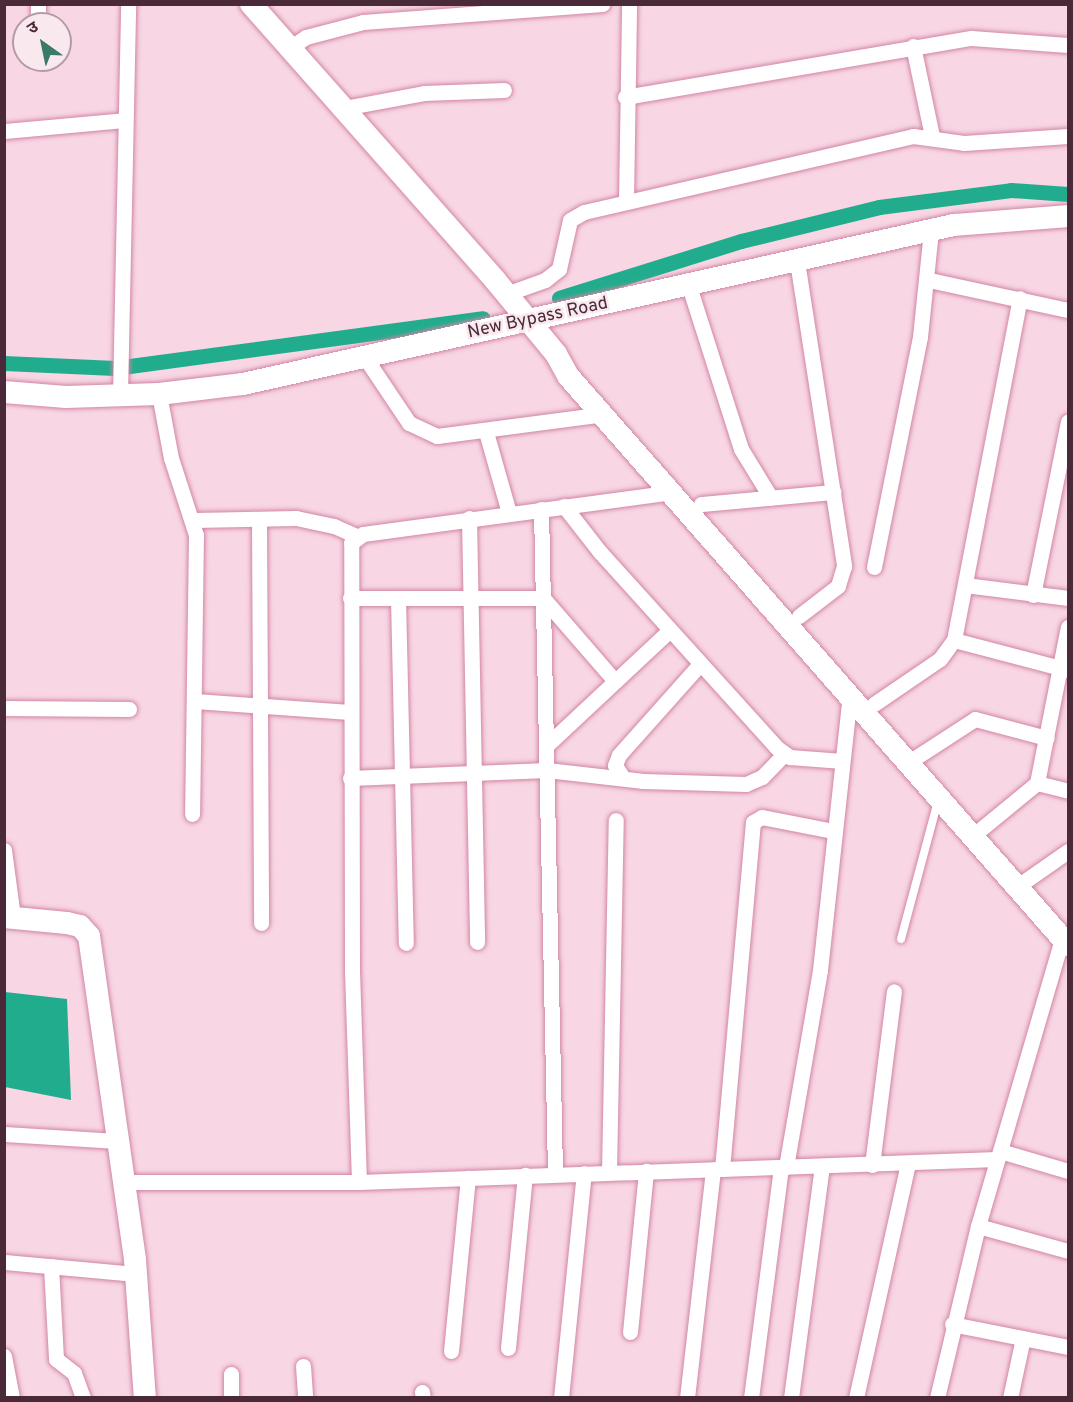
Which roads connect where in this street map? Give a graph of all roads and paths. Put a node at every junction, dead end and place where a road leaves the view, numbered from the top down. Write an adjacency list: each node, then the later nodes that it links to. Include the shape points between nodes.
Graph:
1 (128, 4): 12 (street)
2 (250, 4): 8 (street)
3 (602, 4): 5 (street)
4 (629, 4): 10 (street)
5 (470, 8): 8 (street, via 363,22 306,37)
6 (1068, 45): 7 (street, via 991,38)
7 (913, 46): 10 (street); 14 (street)
8 (290, 48): 11 (street)
9 (504, 90): 11 (street, via 424,93)
10 (625, 97): 16 (street)
11 (344, 108): 22 (street)
12 (125, 120): 13 (street); 28 (street, via 127,249)
13 (4, 131)
14 (932, 136): 15 (street, via 964,143); 16 (street, via 913,136)
15 (1068, 136)
16 (626, 202): 22 (street, via 575,216 568,226 566,253 559,269)
17 (1068, 216): 18 (street, New Bypass Road)
18 (931, 230): 19 (street, New Bypass Road); 20 (street)
19 (797, 261): 21 (street, New Bypass Road); 36 (street)
20 (929, 280): 23 (street); 46 (street)
21 (689, 286): 25 (street, New Bypass Road); 37 (street, via 741,448)
22 (506, 294): 25 (street)
23 (1020, 298): 24 (street); 47 (street)
24 (1068, 310)
25 (528, 322): 26 (street); 27 (street, New Bypass Road)
26 (556, 354): 31 (street, via 569,377); 38 (street, via 577,368)
27 (364, 356): 30 (street, New Bypass Road, via 243,384); 33 (street, via 393,403 418,430 448,437)
28 (120, 388): 29 (street, New Bypass Road); 30 (street, New Bypass Road)
29 (4, 392)
30 (159, 394): 44 (street, via 171,458)
31 (603, 414): 33 (street); 35 (street)
32 (1068, 421): 34 (street)
33 (486, 432): 41 (street)
34 (1066, 444): 48 (street)
35 (672, 492): 39 (street); 61 (street)
36 (833, 492): 37 (street); 54 (street, via 843,578)
37 (771, 498): 38 (street)
38 (701, 504): 54 (street)
39 (564, 506): 40 (street); 56 (street)
40 (541, 509): 41 (street); 51 (street)
41 (509, 513): 42 (street)
42 (469, 518): 45 (street); 53 (street)
43 (260, 519): 44 (street); 45 (street, via 318,521); 64 (street)
44 (194, 520): 62 (street)
45 (356, 536): 49 (street, via 350,550)
46 (874, 567)
47 (965, 585): 48 (street); 57 (street)
48 (1033, 595): 52 (street)
49 (350, 598): 50 (street); 67 (street)
50 (398, 598): 53 (street); 75 (street)
51 (543, 598): 53 (street); 60 (street); 69 (street)
52 (1068, 598)
53 (472, 599): 74 (street)
54 (799, 616): 63 (street)
55 (1068, 627): 59 (street)
56 (670, 630): 58 (street); 60 (street)
57 (954, 640): 59 (street); 63 (street, via 940,659)
58 (700, 664): 70 (street); 77 (street, via 619,755 615,765)
59 (1065, 670): 68 (street)
60 (615, 681): 69 (street)
61 (850, 694): 72 (street); 80 (street)
62 (195, 702): 64 (street); 81 (street)
63 (874, 704): 71 (street)
64 (258, 706): 67 (street); 89 (street)
65 (4, 708): 66 (street)
66 (129, 709)
67 (350, 712): 76 (street)
68 (1047, 738): 71 (street, via 975,719); 78 (street)
69 (546, 745): 73 (street)
70 (784, 754): 72 (street); 77 (street, via 762,777 746,784)
71 (918, 756): 83 (street)
72 (842, 762): 84 (street)
73 (547, 770): 74 (street); 77 (street); 107 (street)
74 (476, 773): 75 (street); 92 (street)
75 (402, 776): 76 (street); 93 (street)
76 (351, 778): 111 (street)
77 (623, 778)
78 (1037, 783): 79 (street); 83 (street)
79 (1068, 791)
80 (940, 796): 90 (street); 91 (lane)
81 (192, 814)
82 (616, 820): 105 (street)
83 (981, 829): 87 (street)
84 (833, 831): 101 (street, via 820,970); 102 (street, via 762,817 753,822)
85 (4, 850): 88 (street)
86 (1068, 851): 87 (street)
87 (1025, 881): 90 (street)
88 (8, 917): 96 (street, via 80,926 89,936)
89 (261, 922)
90 (1066, 938): 97 (street)
91 (901, 939)
92 (477, 942)
93 (406, 943)
94 (894, 991): 99 (street)
95 (4, 1134): 96 (street)
96 (118, 1141): 110 (street)
97 (999, 1155): 98 (street); 104 (street); 112 (street)
98 (908, 1164): 99 (street); 135 (street)
99 (872, 1165): 100 (street)
100 (822, 1166): 101 (street); 134 (street)
101 (783, 1168): 102 (street); 133 (street)
102 (717, 1169): 103 (street); 132 (street)
103 (646, 1171): 105 (street); 118 (street)
104 (1068, 1171)
105 (609, 1172): 106 (street)
106 (584, 1173): 107 (street); 131 (street)
107 (555, 1174): 108 (street)
108 (525, 1175): 109 (street); 121 (street)
109 (468, 1178): 111 (street); 122 (street)
110 (123, 1182): 111 (street); 116 (street)
111 (359, 1182)
112 (978, 1226): 113 (street); 117 (street)
113 (1068, 1251)
114 (4, 1262): 115 (street)
115 (51, 1266): 116 (street); 127 (street, via 56,1359 74,1373)
116 (136, 1274): 128 (street)
117 (952, 1324): 119 (street); 136 (street)
118 (630, 1332)
119 (1023, 1338): 120 (street); 137 (street)
120 (1068, 1347)
121 (508, 1348)
122 (451, 1351)
123 (4, 1356): 126 (street)
124 (303, 1366): 130 (street)
125 (231, 1374): 129 (street)
126 (9, 1393)
127 (83, 1398)
128 (145, 1398)
129 (231, 1398)
130 (305, 1398)
131 (561, 1398)
132 (687, 1398)
133 (751, 1398)
134 (790, 1398)
135 (856, 1398)
136 (937, 1398)
137 (1010, 1398)

